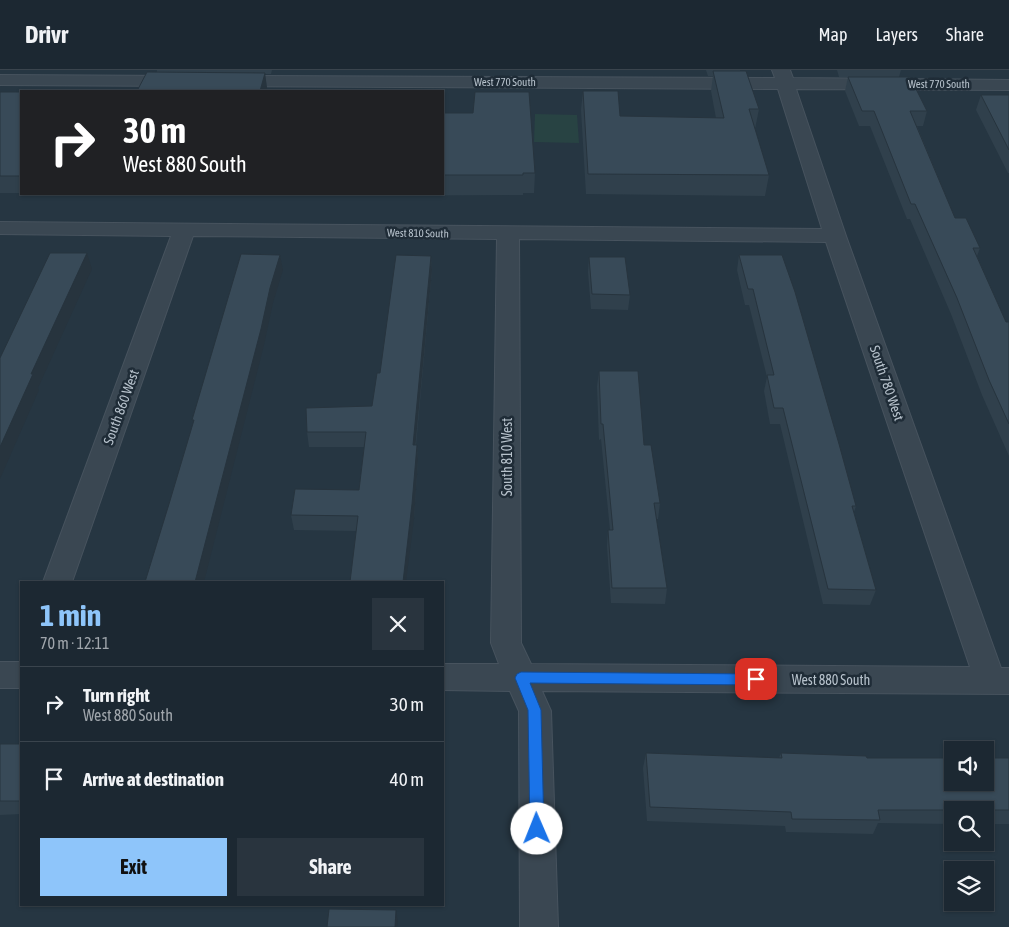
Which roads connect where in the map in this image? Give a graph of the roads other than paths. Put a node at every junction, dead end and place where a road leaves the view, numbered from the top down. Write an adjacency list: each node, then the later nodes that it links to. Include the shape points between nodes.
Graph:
1 (783, 77): 2 (street, West 770 South); 3 (street, West 770 South); 7 (street, South 780 West)
2 (0, 80)
3 (1009, 85)
4 (0, 228): 5 (street, West 810 South)
5 (184, 231): 6 (street, West 810 South); 8 (street, South 860 West)
6 (508, 234): 7 (street, West 810 South); 12 (street, South 810 West, via 506,643)
7 (835, 236): 13 (street, South 780 West)
8 (57, 581)
9 (0, 675): 10 (street)
10 (20, 675)
11 (444, 677): 12 (street, West 880 South)
12 (521, 678): 13 (street, West 880 South); 14 (street, South 810 West, via 535,710)
13 (1000, 681)
14 (539, 927)

